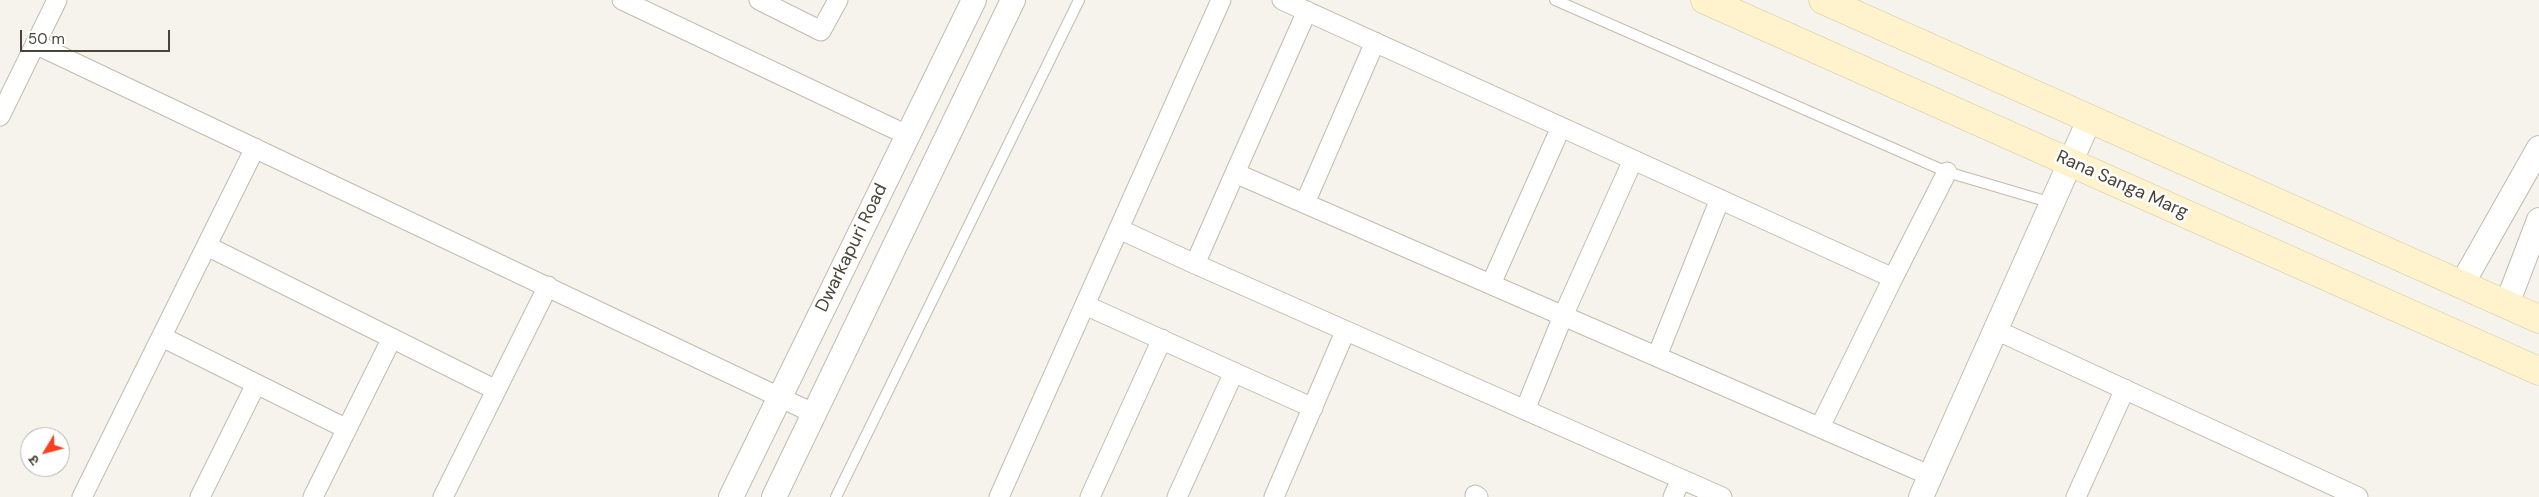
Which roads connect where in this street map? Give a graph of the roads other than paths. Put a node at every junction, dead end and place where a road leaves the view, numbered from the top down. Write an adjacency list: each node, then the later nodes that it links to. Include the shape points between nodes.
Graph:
1 (56, 0): 15 (street)
2 (622, 0): 19 (street)
3 (759, 0): 4 (street, via 821,31)
4 (838, 0)
5 (974, 0): 19 (street, Dwarkapuri Road)
6 (1013, 0): 55 (street)
7 (1079, 0): 66 (lane)
8 (1221, 0): 30 (street)
9 (1282, 0): 13 (street)
10 (1556, 0): 24 (lane)
11 (1705, 0): 23 (main road, Rana Sanga Marg)
12 (1823, 0): 17 (main road)
13 (1307, 11): 14 (street); 25 (street)
14 (1375, 42): 18 (street); 27 (street)
15 (35, 44): 16 (street); 20 (street)
16 (0, 116)
17 (2090, 118): 23 (street); 35 (main road)
18 (1561, 127): 22 (street); 34 (street)
19 (907, 134): 52 (street, Dwarkapuri Road)
20 (255, 148): 31 (street); 36 (street)
21 (2539, 148): 35 (street)
22 (1633, 160): 26 (street); 39 (street)
23 (2070, 162): 28 (street); 47 (main road, Rana Sanga Marg)
24 (1947, 172): 28 (lane); 33 (street)
25 (1235, 173): 27 (street); 32 (street)
26 (1720, 199): 33 (street); 46 (street)
27 (1305, 203): 34 (street)
28 (2052, 203): 41 (street)
29 (2539, 220): 37 (street)
30 (1119, 229): 32 (street); 38 (street)
31 (207, 246): 43 (street); 44 (street)
32 (1195, 264): 42 (street)
33 (1893, 278): 56 (street)
34 (1491, 284): 39 (street)
35 (2462, 284): 37 (main road)
36 (548, 286): 51 (street); 52 (street)
37 (2507, 304): 40 (main road)
38 (1085, 305): 45 (street); 67 (street)
39 (1563, 316): 46 (street); 54 (street)
40 (2539, 318)
41 (1996, 330): 50 (street); 59 (street)
42 (1345, 332): 53 (street); 54 (street)
43 (162, 337): 49 (street); 60 (street)
44 (392, 338): 51 (street); 57 (street)
45 (1162, 339): 48 (street); 68 (street)
46 (1657, 356): 56 (street)
47 (2539, 371)
48 (1234, 372): 53 (street); 69 (street)
49 (256, 384): 57 (street); 61 (street)
50 (2125, 389): 73 (street); 74 (street)
51 (496, 390): 63 (street)
52 (780, 396): 55 (street); 64 (street, Dwarkapuri Road)
53 (1313, 408): 70 (street)
54 (1525, 410): 58 (street)
55 (815, 414): 65 (street)
56 (1820, 427): 59 (street)
57 (347, 429): 62 (street)
58 (1681, 479): 71 (street); 72 (street)
59 (1926, 487)
60 (82, 497)
61 (200, 497)
62 (313, 497)
63 (443, 497)
64 (731, 497)
65 (774, 497)
66 (836, 497)
67 (1000, 497)
68 (1090, 497)
69 (1177, 497)
70 (1274, 497)
71 (1673, 497)
72 (1722, 497)
73 (2076, 497)
74 (2358, 497)

